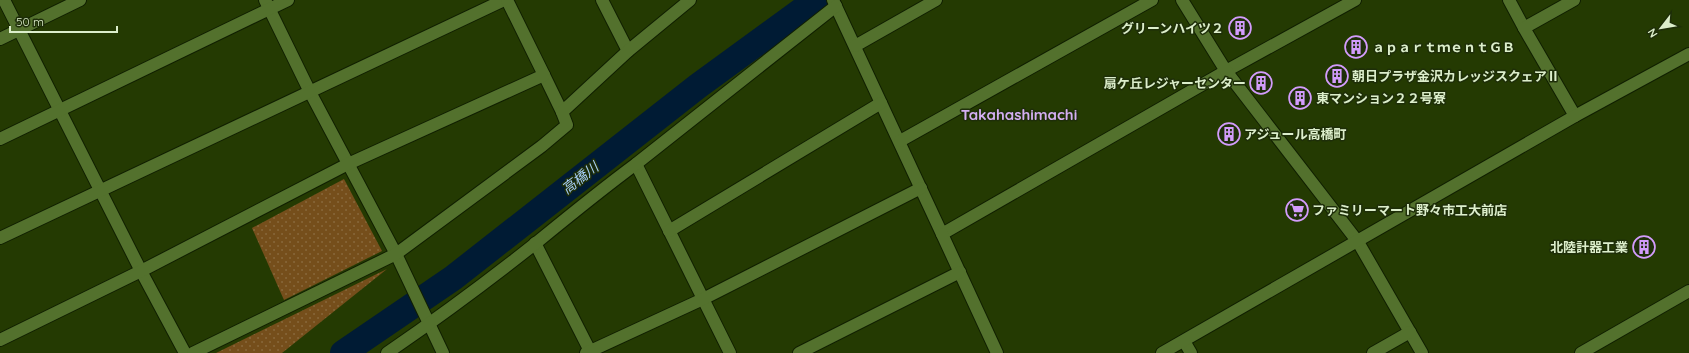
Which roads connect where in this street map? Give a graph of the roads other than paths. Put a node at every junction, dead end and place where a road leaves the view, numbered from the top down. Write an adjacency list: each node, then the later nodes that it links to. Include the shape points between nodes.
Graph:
1 (4, 0): 16 (street)
2 (80, 0): 16 (street)
3 (288, 0): 14 (street)
4 (505, 0): 22 (street); 23 (street)
5 (602, 0): 19 (street)
6 (690, 0): 19 (street)
7 (936, 0): 18 (street)
8 (1152, 0): 29 (street)
9 (1182, 0): 21 (street)
10 (1355, 0): 21 (street)
11 (1509, 0): 15 (street)
12 (1574, 0): 15 (street)
13 (835, 3): 18 (street); 31 (street)
14 (268, 4): 23 (street); 25 (street)
15 (1524, 28): 27 (street)
16 (19, 30): 17 (street); 25 (street)
17 (0, 39)
18 (855, 46): 24 (street)
19 (628, 52): 26 (street)
20 (1689, 54): 27 (street)
21 (1226, 71): 35 (street); 37 (street)
22 (544, 75): 26 (street); 30 (street)
23 (310, 92): 30 (street); 33 (street)
24 (881, 103): 29 (street); 34 (street)
25 (60, 111): 28 (street); 33 (street)
26 (562, 112): 39 (street, via 567,125)
27 (1574, 116): 37 (street)
28 (0, 139)
29 (900, 141): 32 (street)
30 (348, 164): 39 (street); 40 (street)
31 (636, 164): 34 (street); 38 (street, via 602,188)
32 (921, 188): 35 (street); 43 (street)
33 (101, 191): 36 (street); 40 (street)
34 (669, 230): 43 (street)
35 (942, 234): 41 (street)
36 (0, 238)
37 (1358, 242): 45 (street); 47 (street)
38 (535, 243): 44 (street); 48 (street)
39 (396, 254): 44 (street); 50 (street)
40 (141, 271): 46 (street); 49 (street)
41 (960, 272): 54 (street); 55 (street)
42 (1689, 291): 60 (street)
43 (702, 299): 48 (street); 53 (street)
44 (430, 323): 51 (street); 52 (street)
45 (1410, 332): 58 (street); 59 (street)
46 (0, 340)
47 (1184, 341): 56 (street); 57 (street)
48 (588, 352)
49 (185, 353)
50 (193, 353)
51 (387, 353)
52 (443, 353)
53 (730, 353)
54 (799, 353)
55 (997, 353)
56 (1162, 353)
57 (1191, 353)
58 (1373, 353)
59 (1422, 353)
60 (1581, 353)

